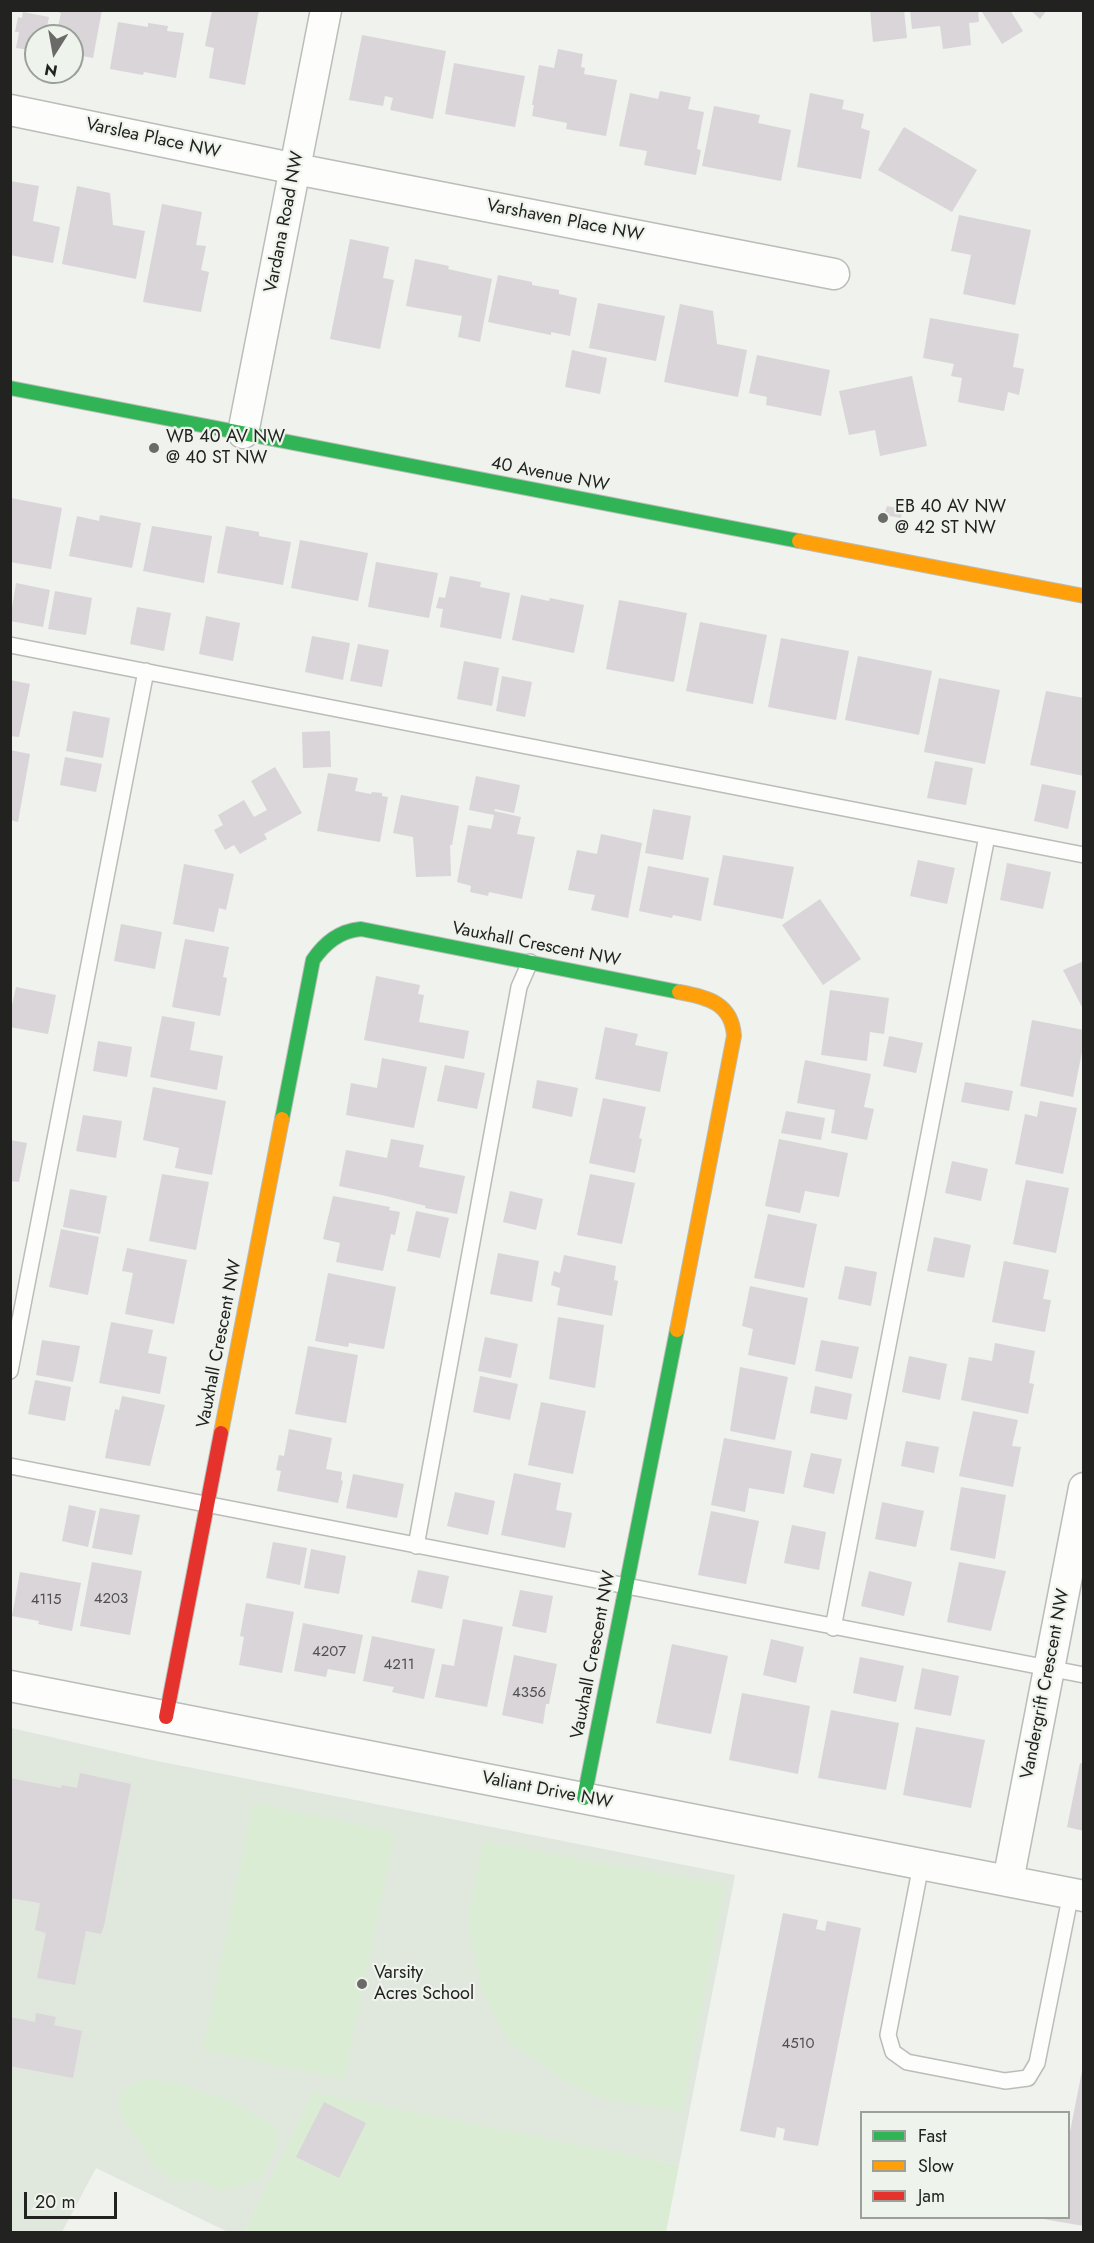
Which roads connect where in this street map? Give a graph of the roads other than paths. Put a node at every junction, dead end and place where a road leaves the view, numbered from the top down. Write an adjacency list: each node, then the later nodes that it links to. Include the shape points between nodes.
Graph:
1 (326, 10): 3 (street, Vardana Road NW)
2 (10, 110): 3 (street, Varslea Place NW)
3 (296, 169): 4 (street, Varshaven Place NW); 6 (street, Vardana Road NW)
4 (834, 274)
5 (10, 388): 6 (street, 40 Avenue NW)
6 (243, 433): 7 (street, 40 Avenue NW)
7 (1083, 596)
8 (10, 645): 9 (lane)
9 (146, 671): 10 (lane); 13 (lane)
10 (987, 836): 11 (lane); 19 (lane)
11 (1083, 855)
12 (530, 962): 16 (street, Vauxhall Crescent NW, via 361,929 340,933 313,960); 17 (lane, via 519,987); 18 (street, Vauxhall Crescent NW, via 700,996 721,1005 730,1015 734,1030)
13 (10, 1371)
14 (10, 1467): 16 (lane)
15 (1083, 1488): 20 (street, Vandergrift Crescent NW)
16 (207, 1503): 17 (lane); 23 (street, Vauxhall Crescent NW)
17 (416, 1546): 18 (lane)
18 (626, 1586): 19 (lane); 24 (street, Vauxhall Crescent NW)
19 (833, 1628): 20 (lane)
20 (1048, 1670): 21 (lane); 26 (street, Vandergrift Crescent NW)
21 (1083, 1675)
22 (10, 1686): 23 (street, Valiant Drive NW)
23 (166, 1717): 24 (street, Valiant Drive NW)
24 (584, 1798): 25 (street, Valiant Drive NW)
25 (921, 1865): 26 (street, Valiant Drive NW); 27 (lane, via 888,2035 893,2052 907,2062 1005,2081 1028,2078 1037,2063)
26 (1008, 1881): 27 (street, Valiant Drive NW)
27 (1077, 1894)

